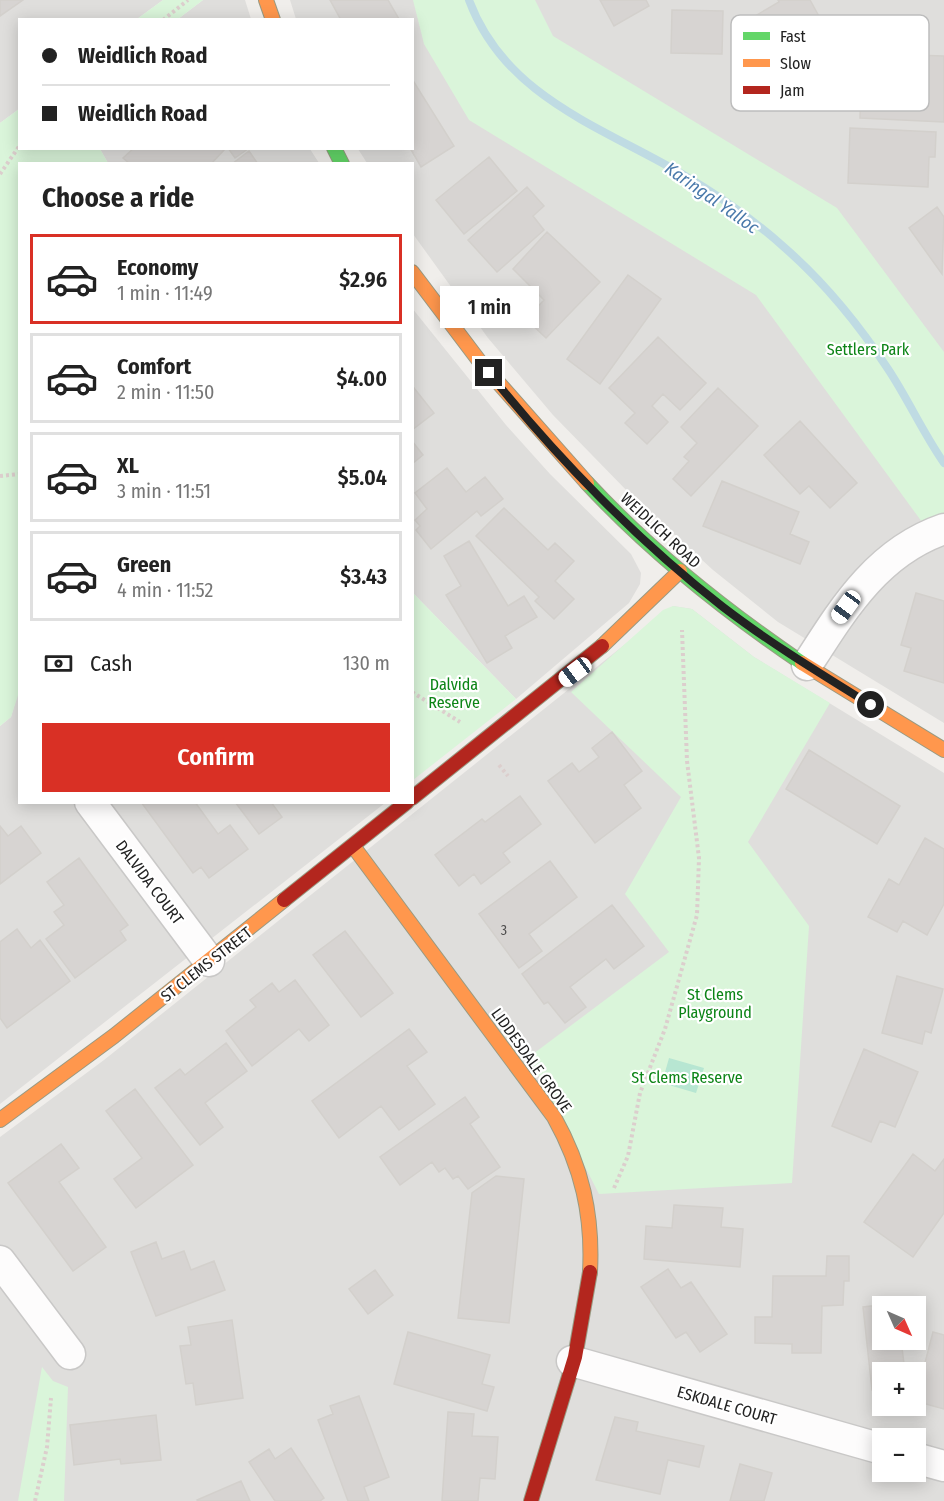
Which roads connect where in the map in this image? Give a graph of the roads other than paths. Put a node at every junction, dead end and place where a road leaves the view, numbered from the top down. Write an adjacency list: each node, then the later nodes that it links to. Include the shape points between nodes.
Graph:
1 (266, 0): 2 (street)
2 (272, 18)
3 (414, 275): 5 (street, WEIDLICH ROAD, via 529,421)
4 (944, 529): 6 (street, via 903,549 875,571 853,596)
5 (680, 570): 6 (street, WEIDLICH ROAD, via 722,606); 8 (street, via 590,659)
6 (807, 665): 7 (street, WEIDLICH ROAD)
7 (944, 750)
8 (414, 796)
9 (91, 804): 12 (street, DALVIDA COURT)
10 (405, 804): 11 (street, ST CLEMS STREET)
11 (353, 846): 12 (street, ST CLEMS STREET); 16 (street, LIDDESDALE GROVE, via 547,1105 568,1141 589,1210 591,1276)
12 (209, 961): 13 (street, ST CLEMS STREET)
13 (0, 1120)
14 (0, 1261): 15 (street)
15 (70, 1354)
16 (572, 1361): 17 (street, ESKDALE COURT); 20 (street, LIDDESDALE GROVE)
17 (872, 1446)
18 (926, 1461): 19 (street)
19 (944, 1466)
20 (531, 1501)

